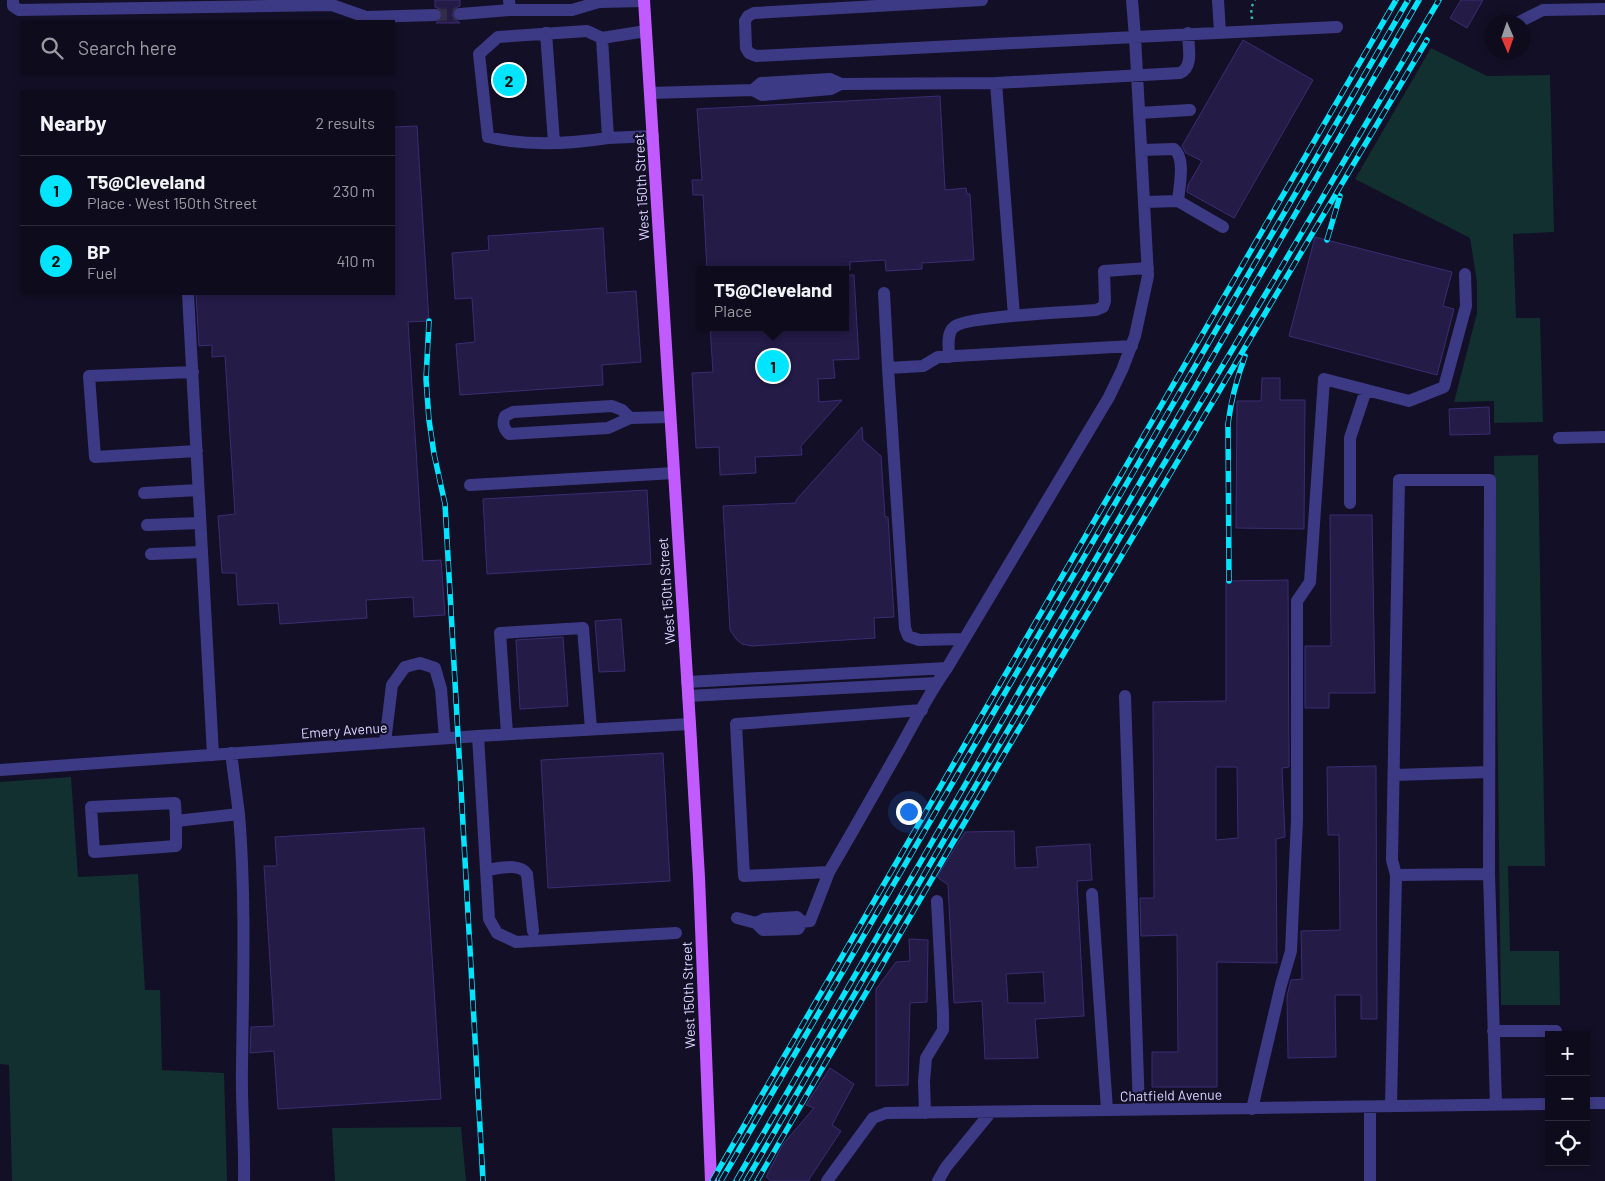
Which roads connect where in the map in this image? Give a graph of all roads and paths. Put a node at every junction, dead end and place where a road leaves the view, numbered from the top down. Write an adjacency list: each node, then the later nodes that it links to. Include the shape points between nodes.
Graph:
1 (13, 0): 8 (street, via 13,6 19,10)
2 (644, 0): 7 (street); 16 (main road, West 150th Street)
3 (982, 0): 20 (street, via 754,13 745,22 746,48 756,56)
4 (1132, 0): 20 (street)
5 (1218, 0): 17 (street)
6 (1255, 0): 14 (path, via 1251,8)
7 (584, 3): 9 (street, via 572,10)
8 (208, 4): 12 (street, via 332,5 366,17)
9 (510, 5): 11 (street)
10 (1605, 9): 13 (street, via 1542,10)
11 (460, 14)
12 (435, 15)
13 (1530, 17)
14 (1252, 21)
15 (1337, 27): 17 (street)
16 (646, 31): 21 (street); 24 (main road, West 150th Street)
17 (1220, 32): 19 (street)
18 (546, 33): 21 (street, via 587,31); 29 (street); 29 (street, via 498,37 479,54 488,137 506,141)
19 (1188, 33): 20 (street); 22 (street, via 1189,66 1186,71)
20 (1134, 37): 22 (street)
21 (602, 38): 28 (street)
22 (1137, 76): 23 (street); 26 (street)
23 (996, 83): 24 (street, via 841,84 830,79 761,84 754,90); 38 (street)
24 (650, 94): 27 (main road, West 150th Street)
25 (1190, 110): 26 (street)
26 (1139, 112): 30 (street)
27 (652, 136): 28 (street); 44 (main road, West 150th Street)
28 (608, 138): 29 (street)
29 (554, 142)
30 (1142, 150): 31 (street, via 1174,149 1178,152 1181,177); 32 (street)
31 (1178, 201): 32 (street); 33 (street)
32 (1145, 202): 34 (street)
33 (1223, 227)
34 (1148, 268): 38 (street, via 1104,271 1105,301 1103,307 1096,310); 39 (street, via 1146,293)
35 (1465, 274): 43 (street, via 1466,306 1444,387 1409,401)
36 (884, 293): 41 (street)
37 (188, 295): 42 (street)
38 (1014, 316): 40 (street, via 954,326 949,335)
39 (1132, 346): 40 (street); 58 (street, via 1105,403)
40 (950, 357): 41 (street, via 938,357 923,366)
41 (888, 368): 58 (street, via 905,628 908,636 920,640)
42 (193, 372): 48 (street); 48 (street, via 89,376 95,457)
43 (1366, 390): 53 (street, via 1350,438); 97 (street, via 1324,379 1310,582 1297,601 1297,820 1291,951)
44 (670, 417): 45 (street); 49 (main road, West 150th Street)
45 (630, 418): 45 (street, via 608,428 509,434 503,421 513,412 612,406)
46 (1605, 437): 47 (street)
47 (1559, 438)
48 (197, 451): 51 (street)
49 (674, 472): 50 (street); 61 (main road, West 150th Street)
50 (470, 485)
51 (198, 490): 52 (street); 54 (street)
52 (144, 493)
53 (1350, 503)
54 (200, 523): 55 (street); 56 (street)
55 (147, 525)
56 (202, 552): 57 (street); 74 (street)
57 (151, 554)
58 (964, 639): 59 (street)
59 (947, 668): 60 (street); 62 (street)
60 (857, 672): 61 (street); 63 (street)
61 (687, 682): 64 (main road, West 150th Street)
62 (937, 683): 63 (street); 66 (street)
63 (858, 686): 64 (street)
64 (688, 696): 67 (main road, West 150th Street)
65 (1125, 696): 99 (street)
66 (922, 710): 81 (street); 81 (street, via 736,724 744,876)
67 (690, 724): 68 (street, Emery Avenue); 103 (main road, West 150th Street)
68 (591, 729): 69 (street, Emery Avenue); 69 (street, via 583,628 500,633)
69 (507, 734): 70 (street, Emery Avenue)
70 (478, 736): 71 (street, Emery Avenue); 80 (street)
71 (445, 738): 72 (street, Emery Avenue); 72 (street, via 441,688 435,668 420,663 405,667 392,685)
72 (385, 742): 73 (street, Emery Avenue)
73 (231, 753): 74 (street, Emery Avenue); 78 (street)
74 (213, 755): 75 (street, Emery Avenue)
75 (0, 770)
76 (1489, 772): 77 (street); 77 (street, via 1490,480 1399,480); 82 (street)
77 (1394, 775): 83 (street, via 1392,860)
78 (239, 814): 79 (street); 102 (street)
79 (176, 821): 79 (street, via 176,846 94,852 91,807 175,803)
80 (486, 870): 87 (street, via 518,867 525,870); 88 (street, via 489,919 497,933 516,942)
81 (829, 872): 86 (street, via 810,921 802,922 798,917 764,919 756,923)
82 (1489, 874): 83 (street); 89 (street)
83 (1396, 875): 95 (street)
84 (1092, 894): 98 (street)
85 (937, 902): 101 (street, via 943,1030 926,1058)
86 (737, 918)
87 (533, 931)
88 (676, 933)
89 (1494, 1031): 90 (street); 93 (street)
90 (1545, 1032)
91 (1590, 1103): 92 (street)
92 (1605, 1103)
93 (1496, 1104): 94 (street, Chatfield Avenue); 95 (street, Chatfield Avenue)
94 (1545, 1104)
95 (1391, 1106): 96 (street, Chatfield Avenue)
96 (1370, 1107): 97 (street, Chatfield Avenue); 106 (street)
97 (1252, 1108): 99 (street, Chatfield Avenue)
98 (1107, 1110): 99 (street, Chatfield Avenue); 100 (street, Chatfield Avenue)
99 (1138, 1110)
100 (991, 1112): 101 (street, Chatfield Avenue); 105 (street)
101 (924, 1113): 104 (street, Chatfield Avenue, via 886,1113 873,1118)
102 (244, 1181)
103 (711, 1181)
104 (827, 1181)
105 (938, 1181)
106 (1370, 1181)

